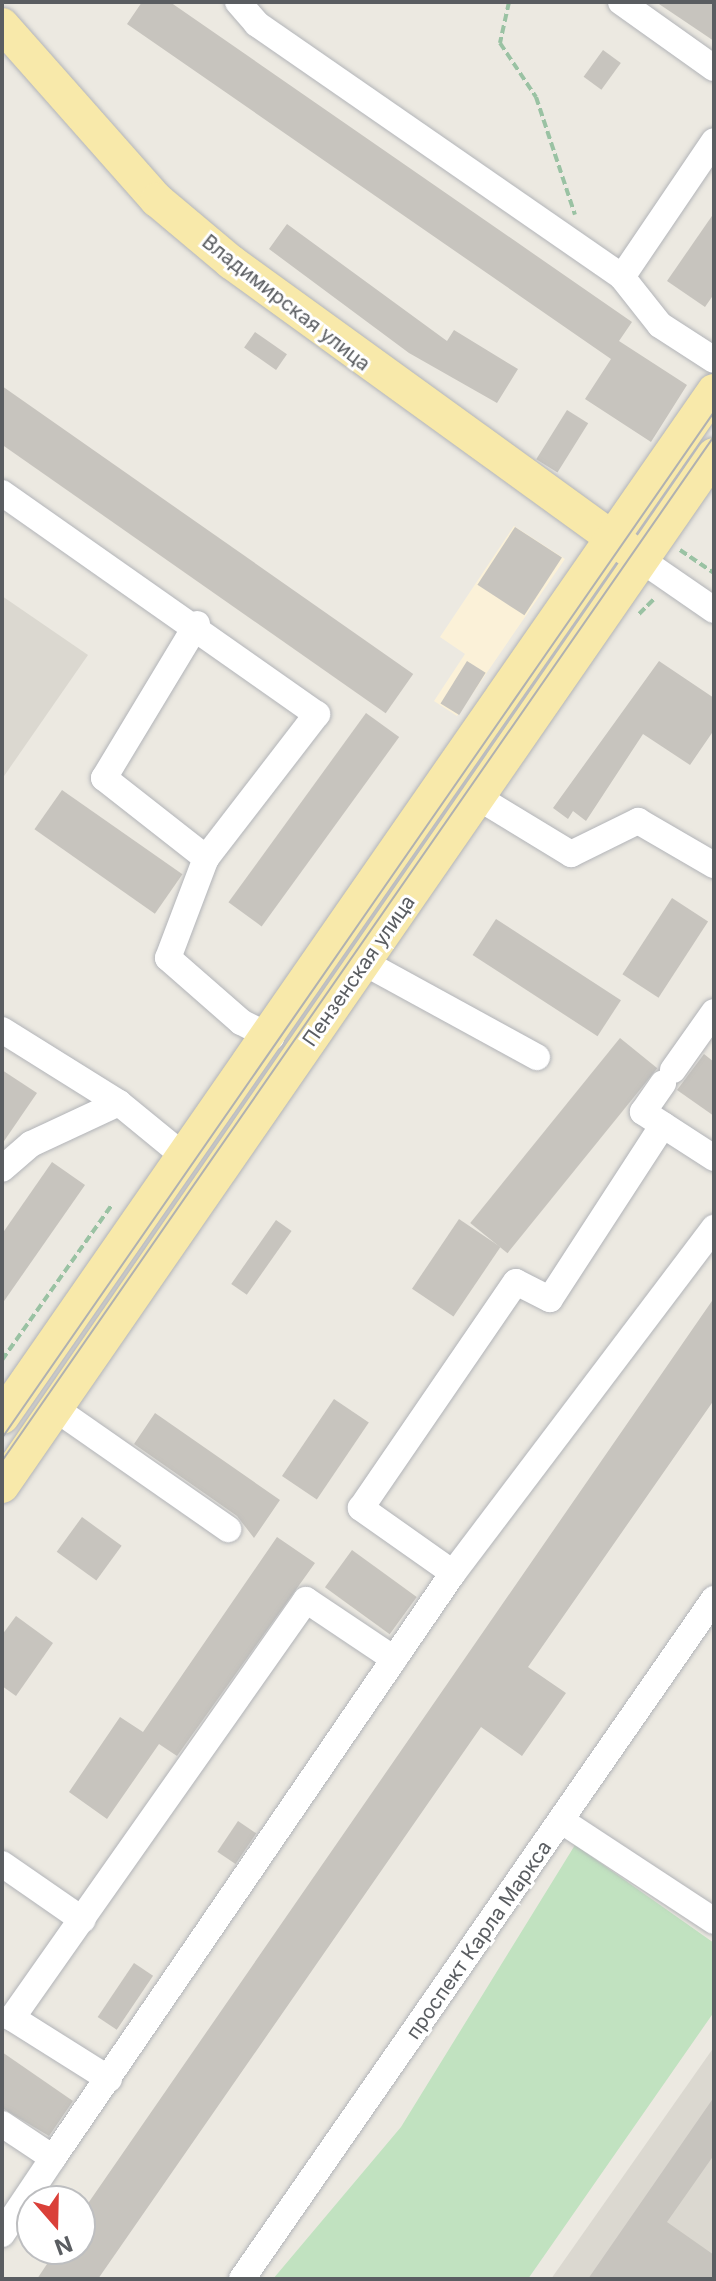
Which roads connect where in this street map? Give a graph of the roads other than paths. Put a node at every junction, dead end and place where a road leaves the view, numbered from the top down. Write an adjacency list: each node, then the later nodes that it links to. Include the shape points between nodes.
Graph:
1 (238, 2): 6 (street, via 257,24)
2 (621, 2): 4 (street)
3 (2, 25): 11 (main road, Владимирская улица, via 157,200 210,245)
4 (714, 68)
5 (714, 141): 6 (street)
6 (622, 277): 7 (street, via 660,325)
7 (714, 360)
8 (714, 391): 11 (main road, Пензенская улица)
9 (714, 455): 12 (main road, Пензенская улица)
10 (2, 493): 14 (street)
11 (610, 537): 12 (main road, Владимирская улица); 21 (main road, Пензенская улица)
12 (643, 561): 13 (street); 15 (main road, Пензенская улица)
13 (714, 610)
14 (197, 624): 16 (street, via 104,778); 16 (street, via 317,714)
15 (479, 798): 17 (street, via 571,854 638,821); 18 (main road, Пензенская улица)
16 (206, 858): 21 (street, via 168,958 241,1022)
17 (714, 865)
18 (365, 963): 22 (street); 29 (main road, Пензенская улица)
19 (714, 1012): 24 (street, via 643,1112)
20 (2, 1030): 23 (street)
21 (271, 1037): 25 (main road, Пензенская улица)
22 (537, 1057)
23 (119, 1103): 25 (street); 27 (street, via 31,1144)
24 (663, 1125): 26 (street); 33 (street, via 550,1299 516,1282 361,1508)
25 (185, 1157): 30 (main road, Пензенская улица)
26 (714, 1158)
27 (2, 1169)
28 (714, 1228): 33 (street)
29 (56, 1409): 31 (main road, Пензенская улица); 32 (street)
30 (2, 1417)
31 (2, 1486)
32 (228, 1529)
33 (453, 1573): 35 (street)
34 (714, 1599): 36 (street, проспект Карла Маркса)
35 (394, 1659): 38 (street, via 306,1600); 40 (street)
36 (562, 1821): 39 (street); 44 (street, проспект Карла Маркса)
37 (2, 1864): 38 (street)
38 (83, 1920): 40 (street, via 12,2018)
39 (714, 1921)
40 (109, 2079): 42 (street)
41 (2, 2124): 42 (street)
42 (53, 2158): 43 (street)
43 (2, 2234)
44 (242, 2279)

